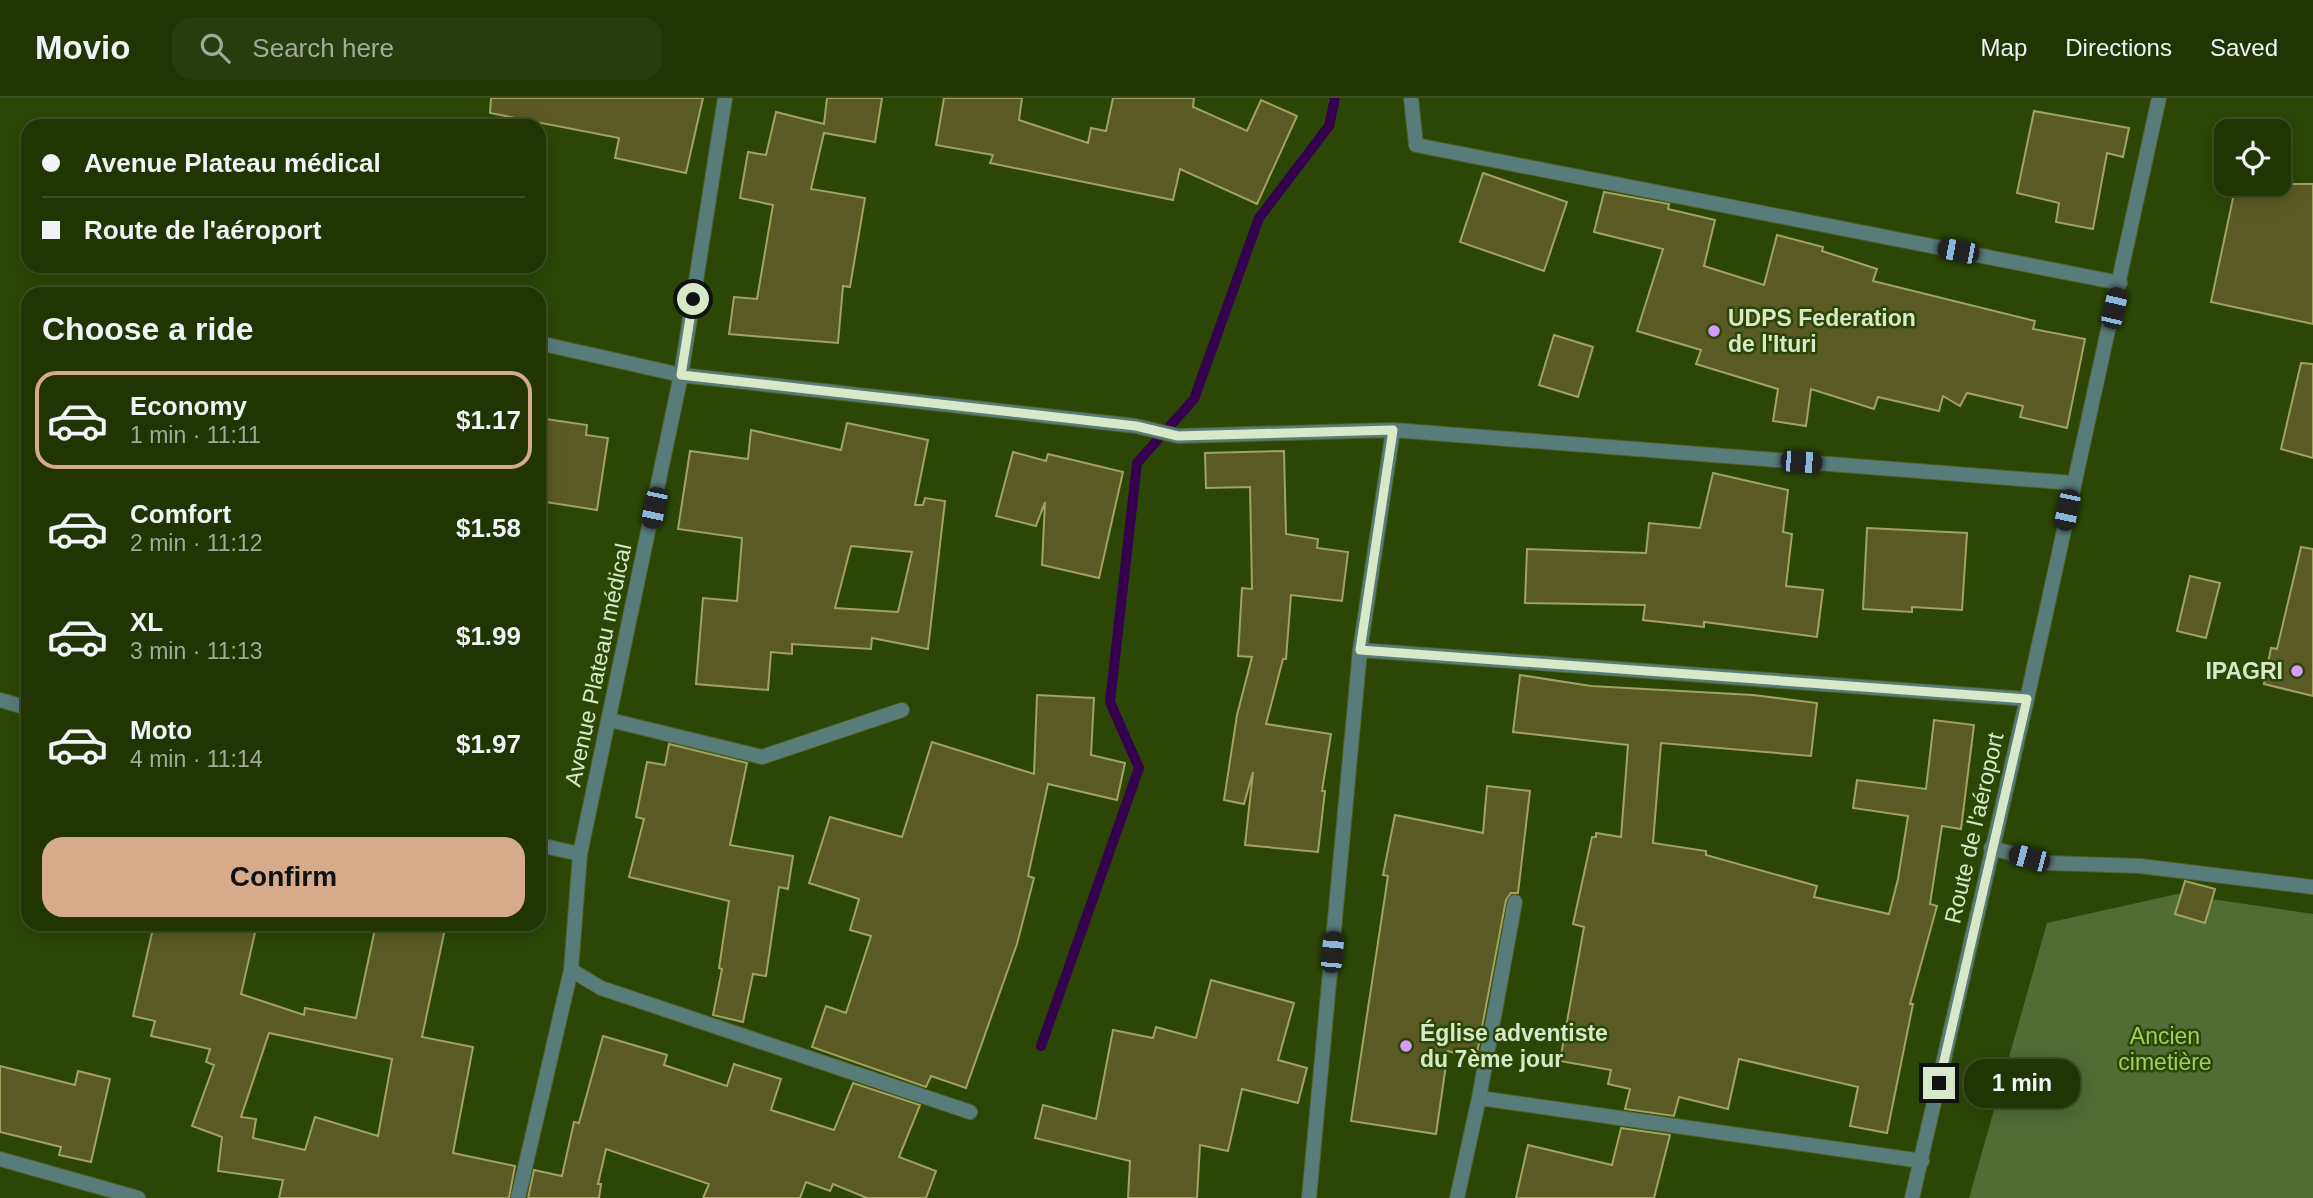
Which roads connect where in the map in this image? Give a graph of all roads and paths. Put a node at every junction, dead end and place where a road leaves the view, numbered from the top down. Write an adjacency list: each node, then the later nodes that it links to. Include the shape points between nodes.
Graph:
1 (725, 98): 6 (street, Avenue Plateau médical)
2 (1411, 98): 4 (street, via 1416,145)
3 (2159, 98): 4 (street, Route de l'aéroport)
4 (2120, 283): 8 (street, Route de l'aéroport)
5 (546, 346): 6 (street)
6 (681, 375): 7 (street, via 1136,426 1178,436); 14 (street, Avenue Plateau médical)
7 (1393, 430): 8 (street); 9 (street)
8 (2073, 483): 10 (street, Route de l'aéroport)
9 (1360, 650): 10 (street); 27 (street)
10 (2027, 699): 16 (street, Route de l'aéroport)
11 (0, 700): 12 (street)
12 (21, 706)
13 (902, 710): 14 (street, via 762,757)
14 (610, 720): 17 (street, Avenue Plateau médical)
15 (546, 847): 17 (street)
16 (1991, 848): 18 (street, via 2049,863 2140,866); 24 (street, Route de l'aéroport)
17 (580, 855): 20 (street, Avenue Plateau médical)
18 (2313, 887)
19 (1515, 902): 21 (street)
20 (570, 970): 22 (street, via 600,988); 26 (street, Avenue Plateau médical)
21 (1479, 1098): 24 (street); 28 (street)
22 (970, 1112)
23 (0, 1159): 25 (street)
24 (1922, 1161): 29 (street, Route de l'aéroport)
25 (138, 1198)
26 (518, 1198)
27 (1309, 1198)
28 (1457, 1198)
29 (1912, 1198)

